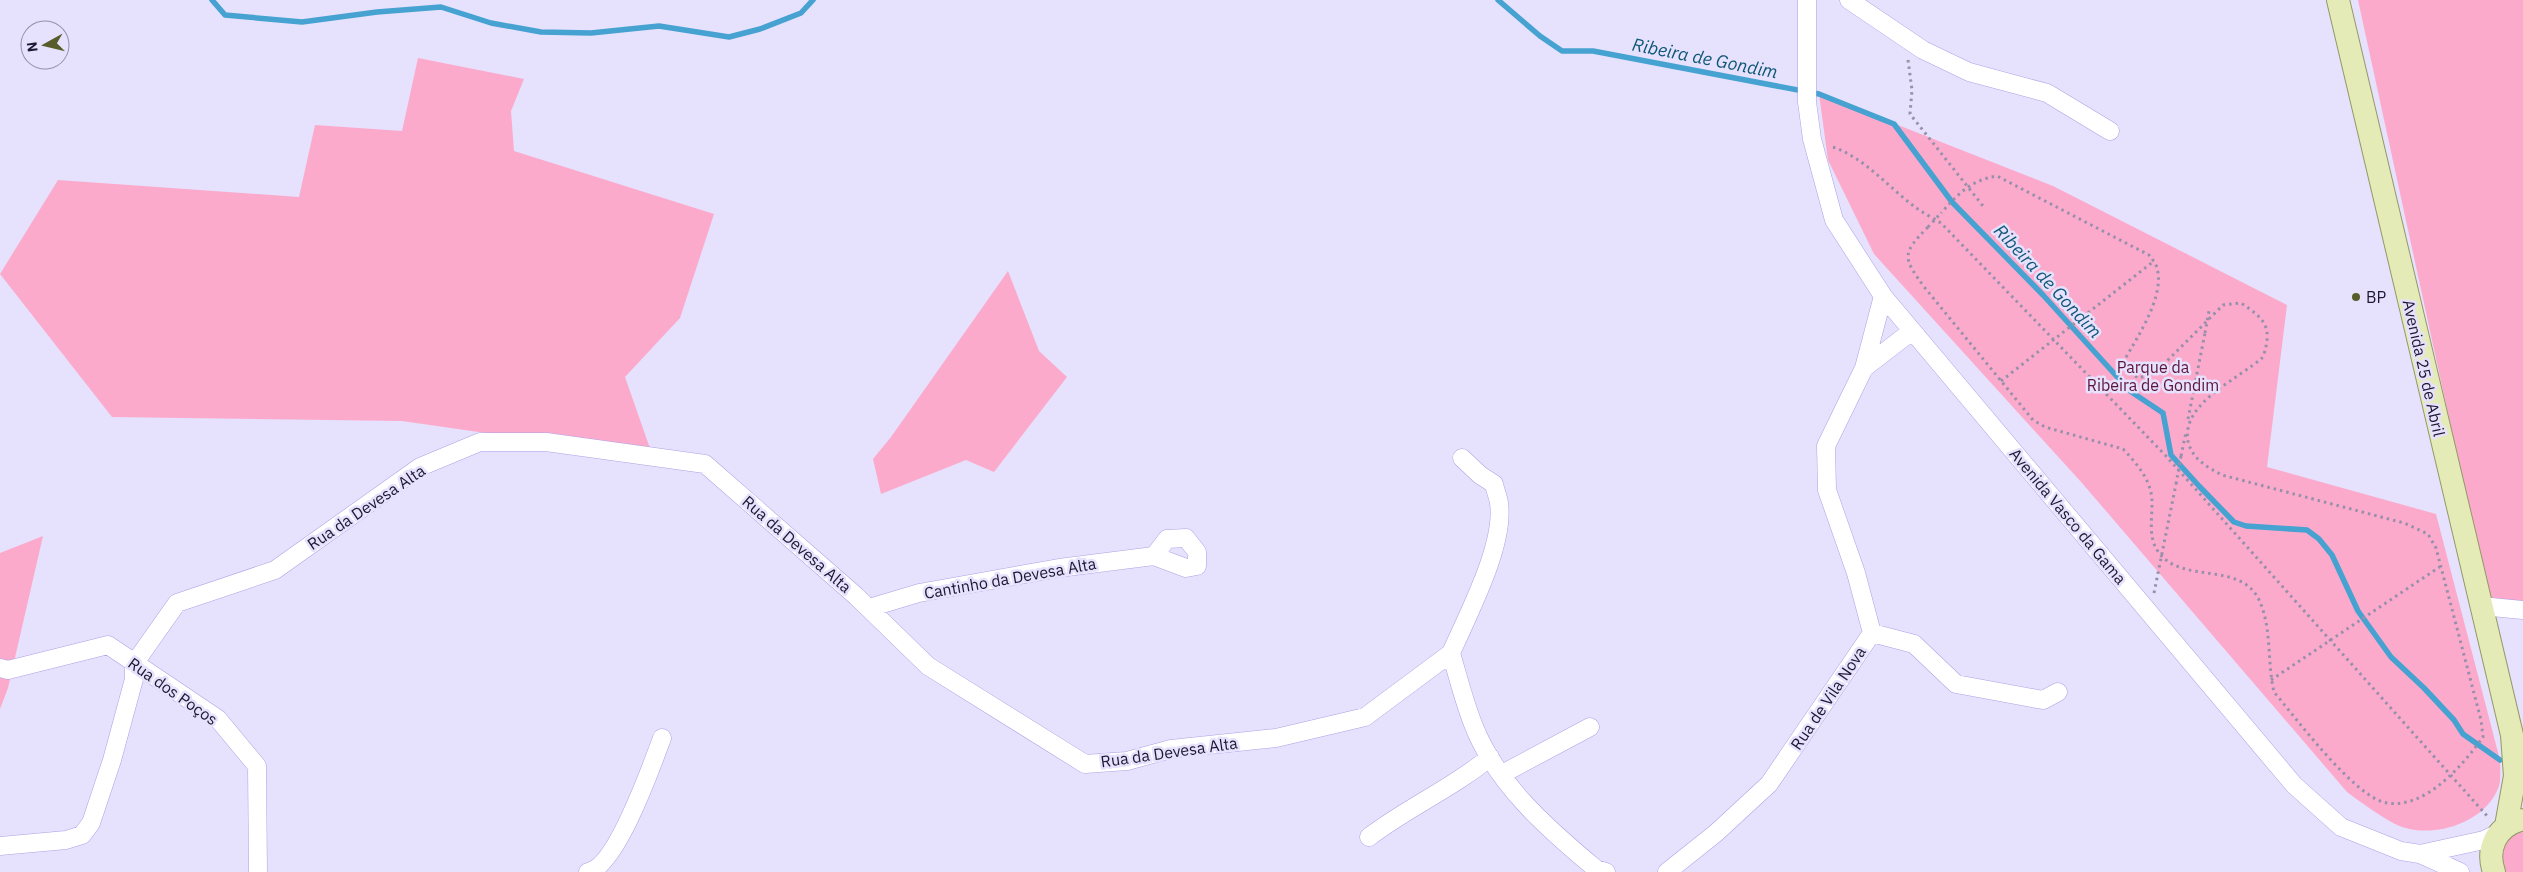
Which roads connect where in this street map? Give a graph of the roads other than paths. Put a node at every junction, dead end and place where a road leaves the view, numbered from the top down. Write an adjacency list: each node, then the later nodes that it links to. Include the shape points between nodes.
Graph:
1 (1807, 0): 5 (street, Avenida Vasco da Gama, via 1807,102 1812,140 1834,220)
2 (1849, 0): 4 (street, via 1924,50 1969,72 2047,93)
3 (2338, 0): 10 (main road, Avenida 25 de Abril)
4 (2110, 131)
5 (1883, 296): 6 (street, Avenida Vasco da Gama); 7 (street, Rua de Vila Nova)
6 (1912, 331): 7 (street, Rua de Vila Nova); 27 (street, Avenida Vasco da Gama, via 2294,785 2341,826 2401,851)
7 (1864, 368): 13 (street, Rua de Vila Nova, via 1826,446 1827,490 1856,573)
8 (1462, 458): 14 (street, via 1494,484 1499,503 1496,535 1486,574)
9 (1154, 556): 11 (street, Cantinho da Devesa Alta, via 1004,577 919,593)
10 (2481, 606): 12 (street); 19 (main road, Avenida 25 de Abril)
11 (869, 608): 14 (street, Rua da Devesa Alta, via 928,666 1085,764 1127,761 1171,749 1276,738 1365,717); 15 (street, Rua da Devesa Alta, via 706,464 546,442 480,442 420,467 276,570 177,603)
12 (2523, 610)
13 (1872, 633): 17 (street, via 1914,644 1956,684 2043,700); 31 (street, Rua de Vila Nova, via 1769,784)
14 (1451, 653): 21 (street, via 1473,724)
15 (134, 664): 16 (street, Rua dos Poços, via 108,645 8,670); 26 (street, Rua da Devesa Alta, via 134,678 112,760 91,823 82,835 66,840); 28 (street, Rua dos Poços, via 218,719 257,766)
16 (0, 668)
17 (2058, 692)
18 (1590, 728): 23 (street)
19 (2512, 735): 22 (main road, Avenida 25 de Abril); 24 (main road, Avenida 25 de Abril, via 2515,776)
20 (662, 738): 29 (street, via 638,800 612,852 594,871)
21 (1490, 757): 23 (street); 25 (street)
22 (2523, 761)
23 (1502, 774): 30 (street, via 1529,809 1596,869)
24 (2507, 828): 27 (street, Avenida Vasco da Gama, via 2484,840); 33 (main road, Avenida 25 de Abril, via 2492,846 2490,858)
25 (1369, 837)
26 (0, 846)
27 (2420, 854): 32 (street, Avenida Vasco da Gama)
28 (258, 872)
29 (588, 872)
30 (1606, 872)
31 (1667, 872)
32 (2460, 872)
33 (2494, 872)

